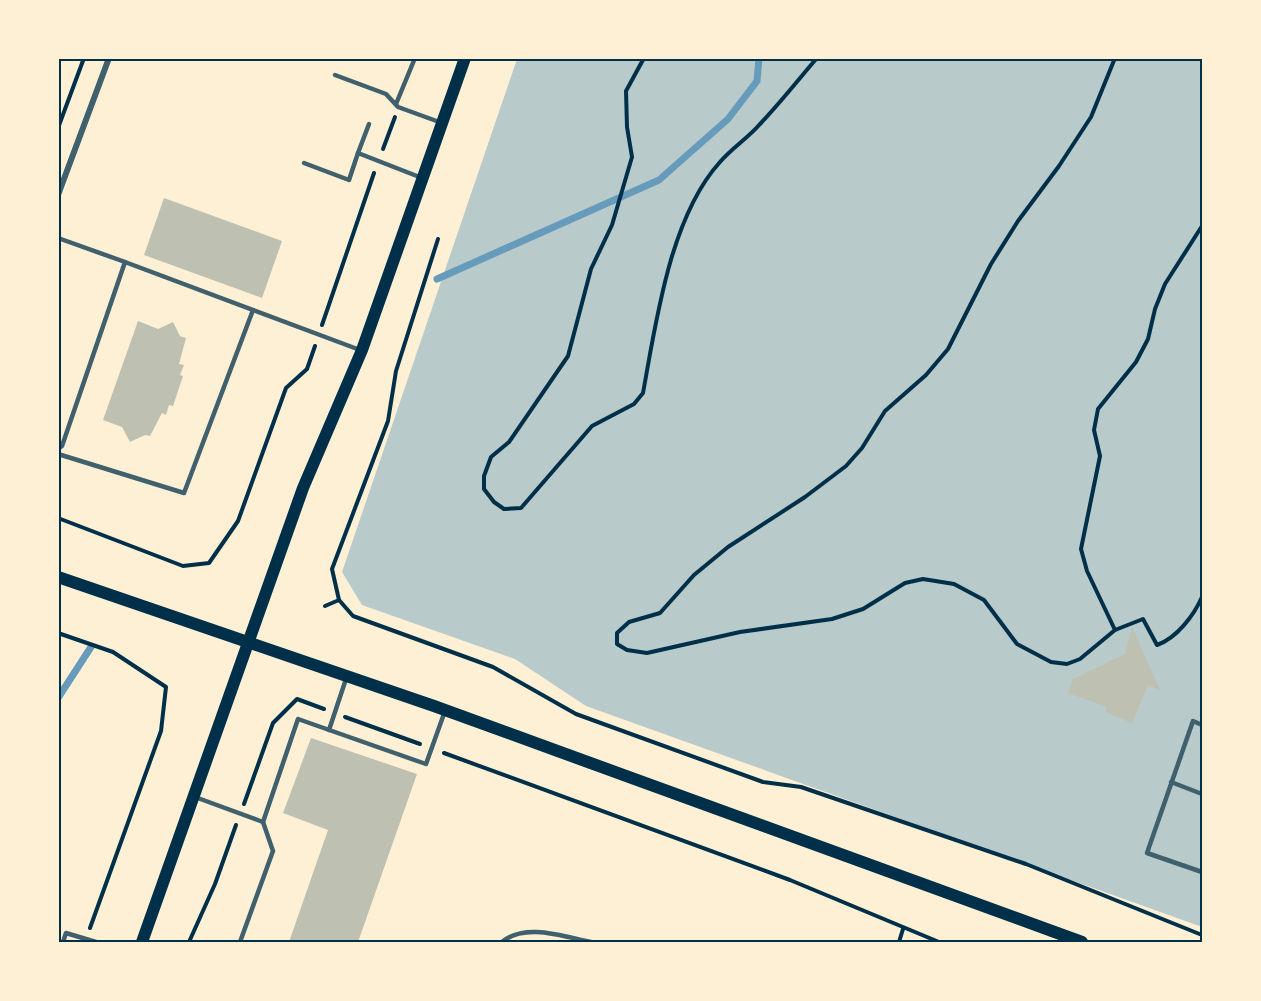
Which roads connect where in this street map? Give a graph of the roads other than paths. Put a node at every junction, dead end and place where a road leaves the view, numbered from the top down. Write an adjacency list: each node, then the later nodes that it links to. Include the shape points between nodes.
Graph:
1 (109, 58): 11 (street)
2 (415, 58): 5 (lane)
3 (465, 58): 6 (main road)
4 (336, 75): 5 (lane, via 386,94)
5 (397, 106): 6 (lane)
6 (442, 123): 10 (main road)
7 (369, 124): 8 (lane)
8 (358, 153): 9 (lane, via 349,180); 10 (lane)
9 (304, 164)
10 (422, 178): 15 (main road)
11 (58, 195)
12 (58, 238): 13 (lane)
13 (125, 262): 14 (lane); 16 (lane)
14 (253, 310): 15 (lane); 17 (lane, via 184,493)
15 (362, 350): 19 (main road, via 303,488)
16 (58, 449)
17 (58, 454)
18 (58, 577): 19 (main road)
19 (248, 642): 20 (main road); 26 (main road)
20 (347, 676): 21 (main road); 23 (lane)
21 (445, 710): 23 (lane, via 426,764); 36 (main road)
22 (1203, 725): 24 (lane, via 1192,721)
23 (328, 730): 27 (lane, via 298,719)
24 (1171, 782): 25 (lane); 28 (lane, via 1147,853)
25 (1203, 794)
26 (194, 796): 27 (lane); 32 (main road)
27 (263, 822): 33 (lane, via 273,851)
28 (1203, 872)
29 (58, 936): 30 (lane)
30 (63, 941): 31 (lane, via 66,933)
31 (96, 942)
32 (142, 942)
33 (240, 942)
34 (502, 942): 35 (lane, via 539,932)
35 (591, 942)
36 (1082, 942)

